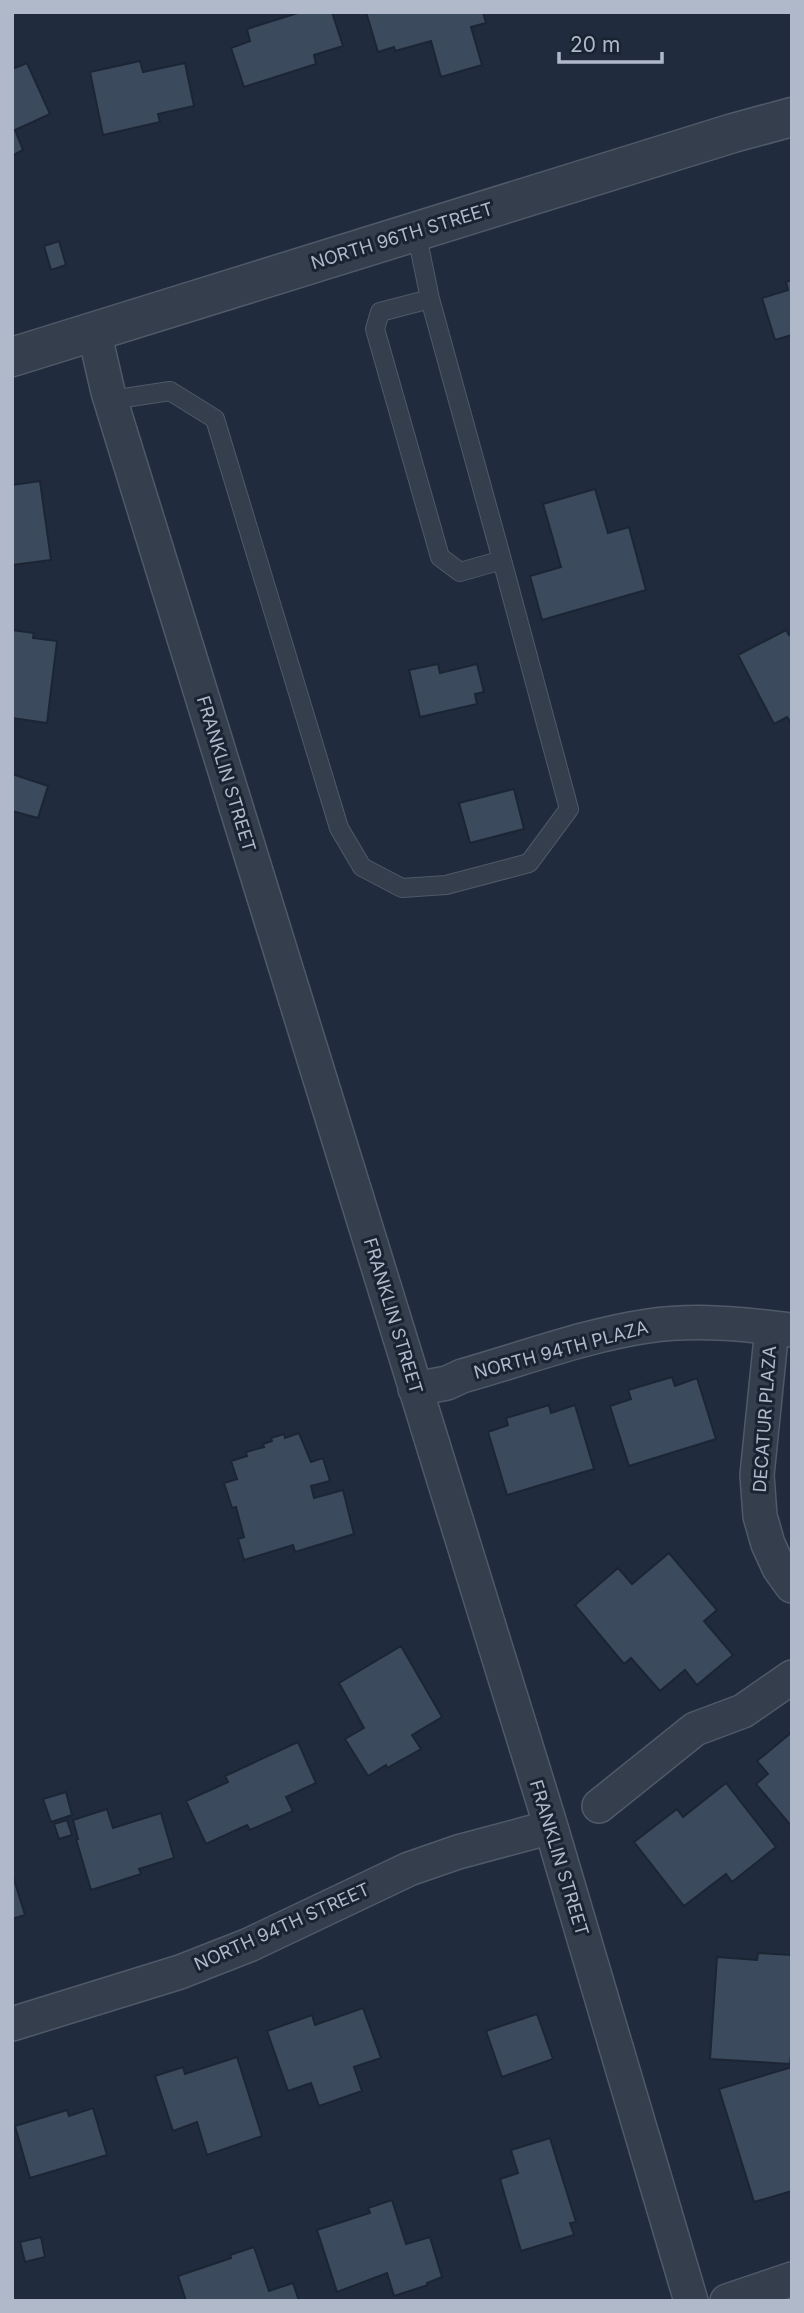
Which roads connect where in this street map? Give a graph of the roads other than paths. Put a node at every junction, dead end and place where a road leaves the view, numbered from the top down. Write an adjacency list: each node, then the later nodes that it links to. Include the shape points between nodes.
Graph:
1 (792, 117): 2 (street, NORTH 96TH STREET)
2 (416, 231): 3 (lane); 4 (street, NORTH 96TH STREET)
3 (430, 299): 7 (lane); 7 (lane, via 380,313 375,330 440,557 460,572)
4 (94, 331): 5 (street, NORTH 96TH STREET); 6 (street, FRANKLIN STREET)
5 (12, 357)
6 (111, 400): 7 (lane, via 170,391 215,419 339,828 362,867 402,888 446,885 529,863 569,809); 9 (street, FRANKLIN STREET)
7 (502, 560)
8 (782, 1329): 9 (street, NORTH 94TH PLAZA, via 703,1321 649,1326); 10 (street, DECATUR PLAZA, via 757,1475 760,1516 773,1556)
9 (415, 1389): 13 (street, FRANKLIN STREET)
10 (792, 1586)
11 (792, 1677): 12 (street, via 743,1711 695,1729)
12 (599, 1806)
13 (551, 1827): 14 (street, NORTH 94TH STREET, via 409,1870 180,1972); 16 (street, FRANKLIN STREET)
14 (12, 2024)
15 (792, 2279): 17 (street)
16 (691, 2301)
17 (727, 2301)

